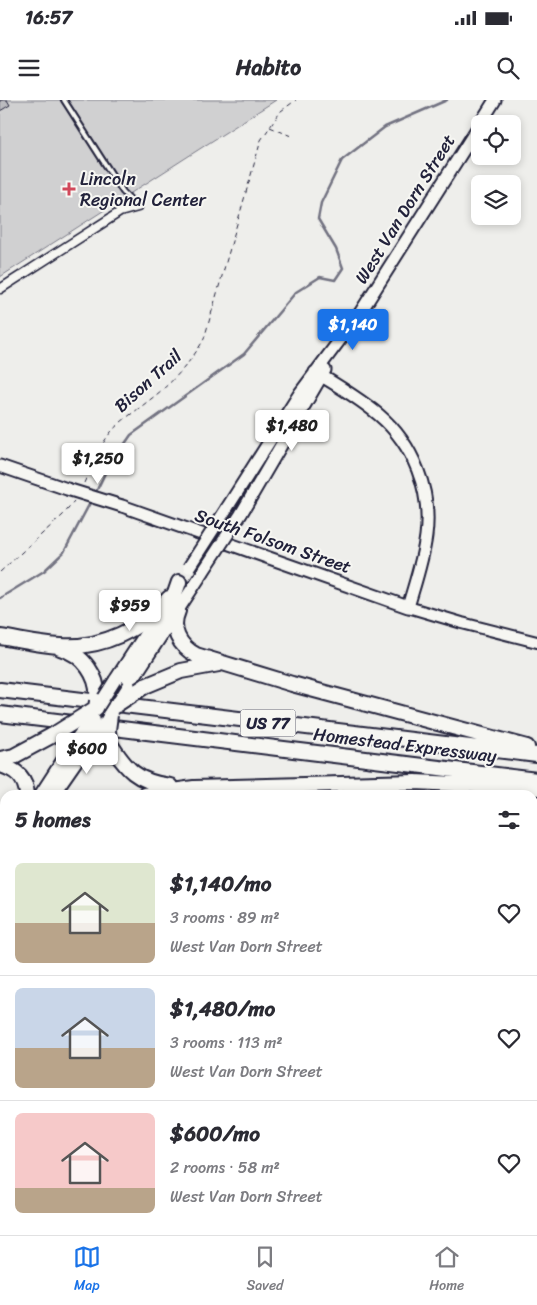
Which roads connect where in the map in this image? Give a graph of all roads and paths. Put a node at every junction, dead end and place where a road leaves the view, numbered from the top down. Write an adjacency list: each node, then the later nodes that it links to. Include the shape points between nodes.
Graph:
1 (64, 100): 8 (lane, via 123,192)
2 (296, 100): 5 (path, Bison Trail, via 281,111)
3 (495, 100): 4 (main road, West Van Dorn Street)
4 (486, 115)
5 (269, 127): 6 (path); 12 (path, Bison Trail, via 260,140 204,339 196,353 164,388 112,431)
6 (291, 136)
7 (471, 138): 10 (main road, West Van Dorn Street)
8 (138, 207): 9 (street, via 120,212)
9 (0, 289)
10 (318, 374): 15 (main road, West Van Dorn Street, bridge); 17 (main road, via 380,416 403,442 417,468 426,499 426,534); 18 (main road, West Van Dorn Street, bridge, via 241,514)
11 (0, 466): 17 (main road, South Folsom Street, bridge)
12 (83, 484)
13 (76, 497): 14 (path, via 63,515)
14 (0, 572)
15 (179, 582): 16 (main road, West Van Dorn Street); 24 (highway, via 171,605)
16 (168, 598): 21 (highway, via 153,614 119,636 91,644); 24 (main road, West Van Dorn Street)
17 (408, 606): 20 (street, South Folsom Street)
18 (178, 611): 22 (highway, via 175,630 187,649); 24 (main road, West Van Dorn Street)
19 (0, 637): 21 (highway)
20 (537, 642)
21 (48, 645): 26 (highway, via 72,653 88,667 98,696)
22 (232, 665): 24 (highway, bridge, via 197,667); 28 (highway)
23 (0, 690): 29 (highway, Homestead Expressway / US 77)
24 (120, 693): 26 (highway); 26 (main road, West Van Dorn Street, bridge); 27 (main road, West Van Dorn Street, bridge); 33 (highway, bridge, via 108,730 109,742 122,762 138,776 158,784)
25 (0, 714): 32 (highway, Homestead Expressway / US 77)
26 (94, 714): 27 (highway, bridge); 30 (highway, bridge, via 14,756)
27 (86, 739): 36 (main road, West Van Dorn Street); 37 (highway); 38 (main road, West Van Dorn Street)
28 (537, 750)
29 (537, 755)
30 (0, 759)
31 (0, 765): 35 (highway, via 17,772)
32 (537, 780)
33 (194, 788): 34 (highway, via 415,782); 39 (highway)
34 (537, 788)
35 (26, 790)
36 (44, 790)
37 (54, 790)
38 (60, 790)
39 (180, 790)

